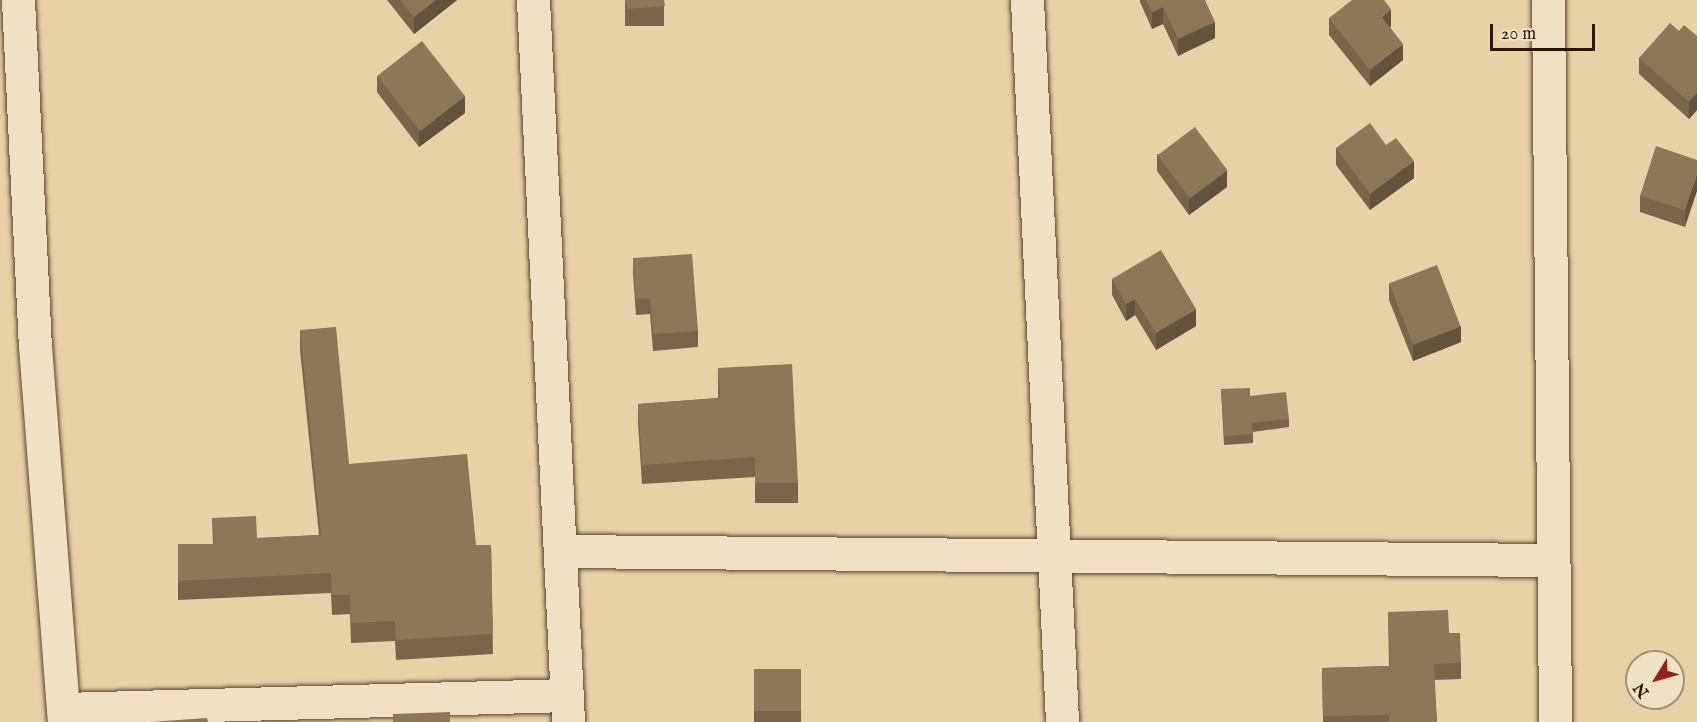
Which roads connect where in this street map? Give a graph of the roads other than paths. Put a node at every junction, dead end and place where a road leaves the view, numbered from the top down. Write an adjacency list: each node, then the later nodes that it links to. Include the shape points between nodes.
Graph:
1 (18, 0): 9 (street, via 35,346)
2 (533, 0): 5 (street)
3 (1027, 0): 6 (street)
4 (1548, 0): 7 (street)
5 (560, 551): 6 (street); 8 (street)
6 (1052, 556): 7 (street); 10 (street)
7 (1553, 560): 11 (street)
8 (567, 708): 9 (street)
9 (64, 715)
10 (1062, 722)
11 (1555, 722)

